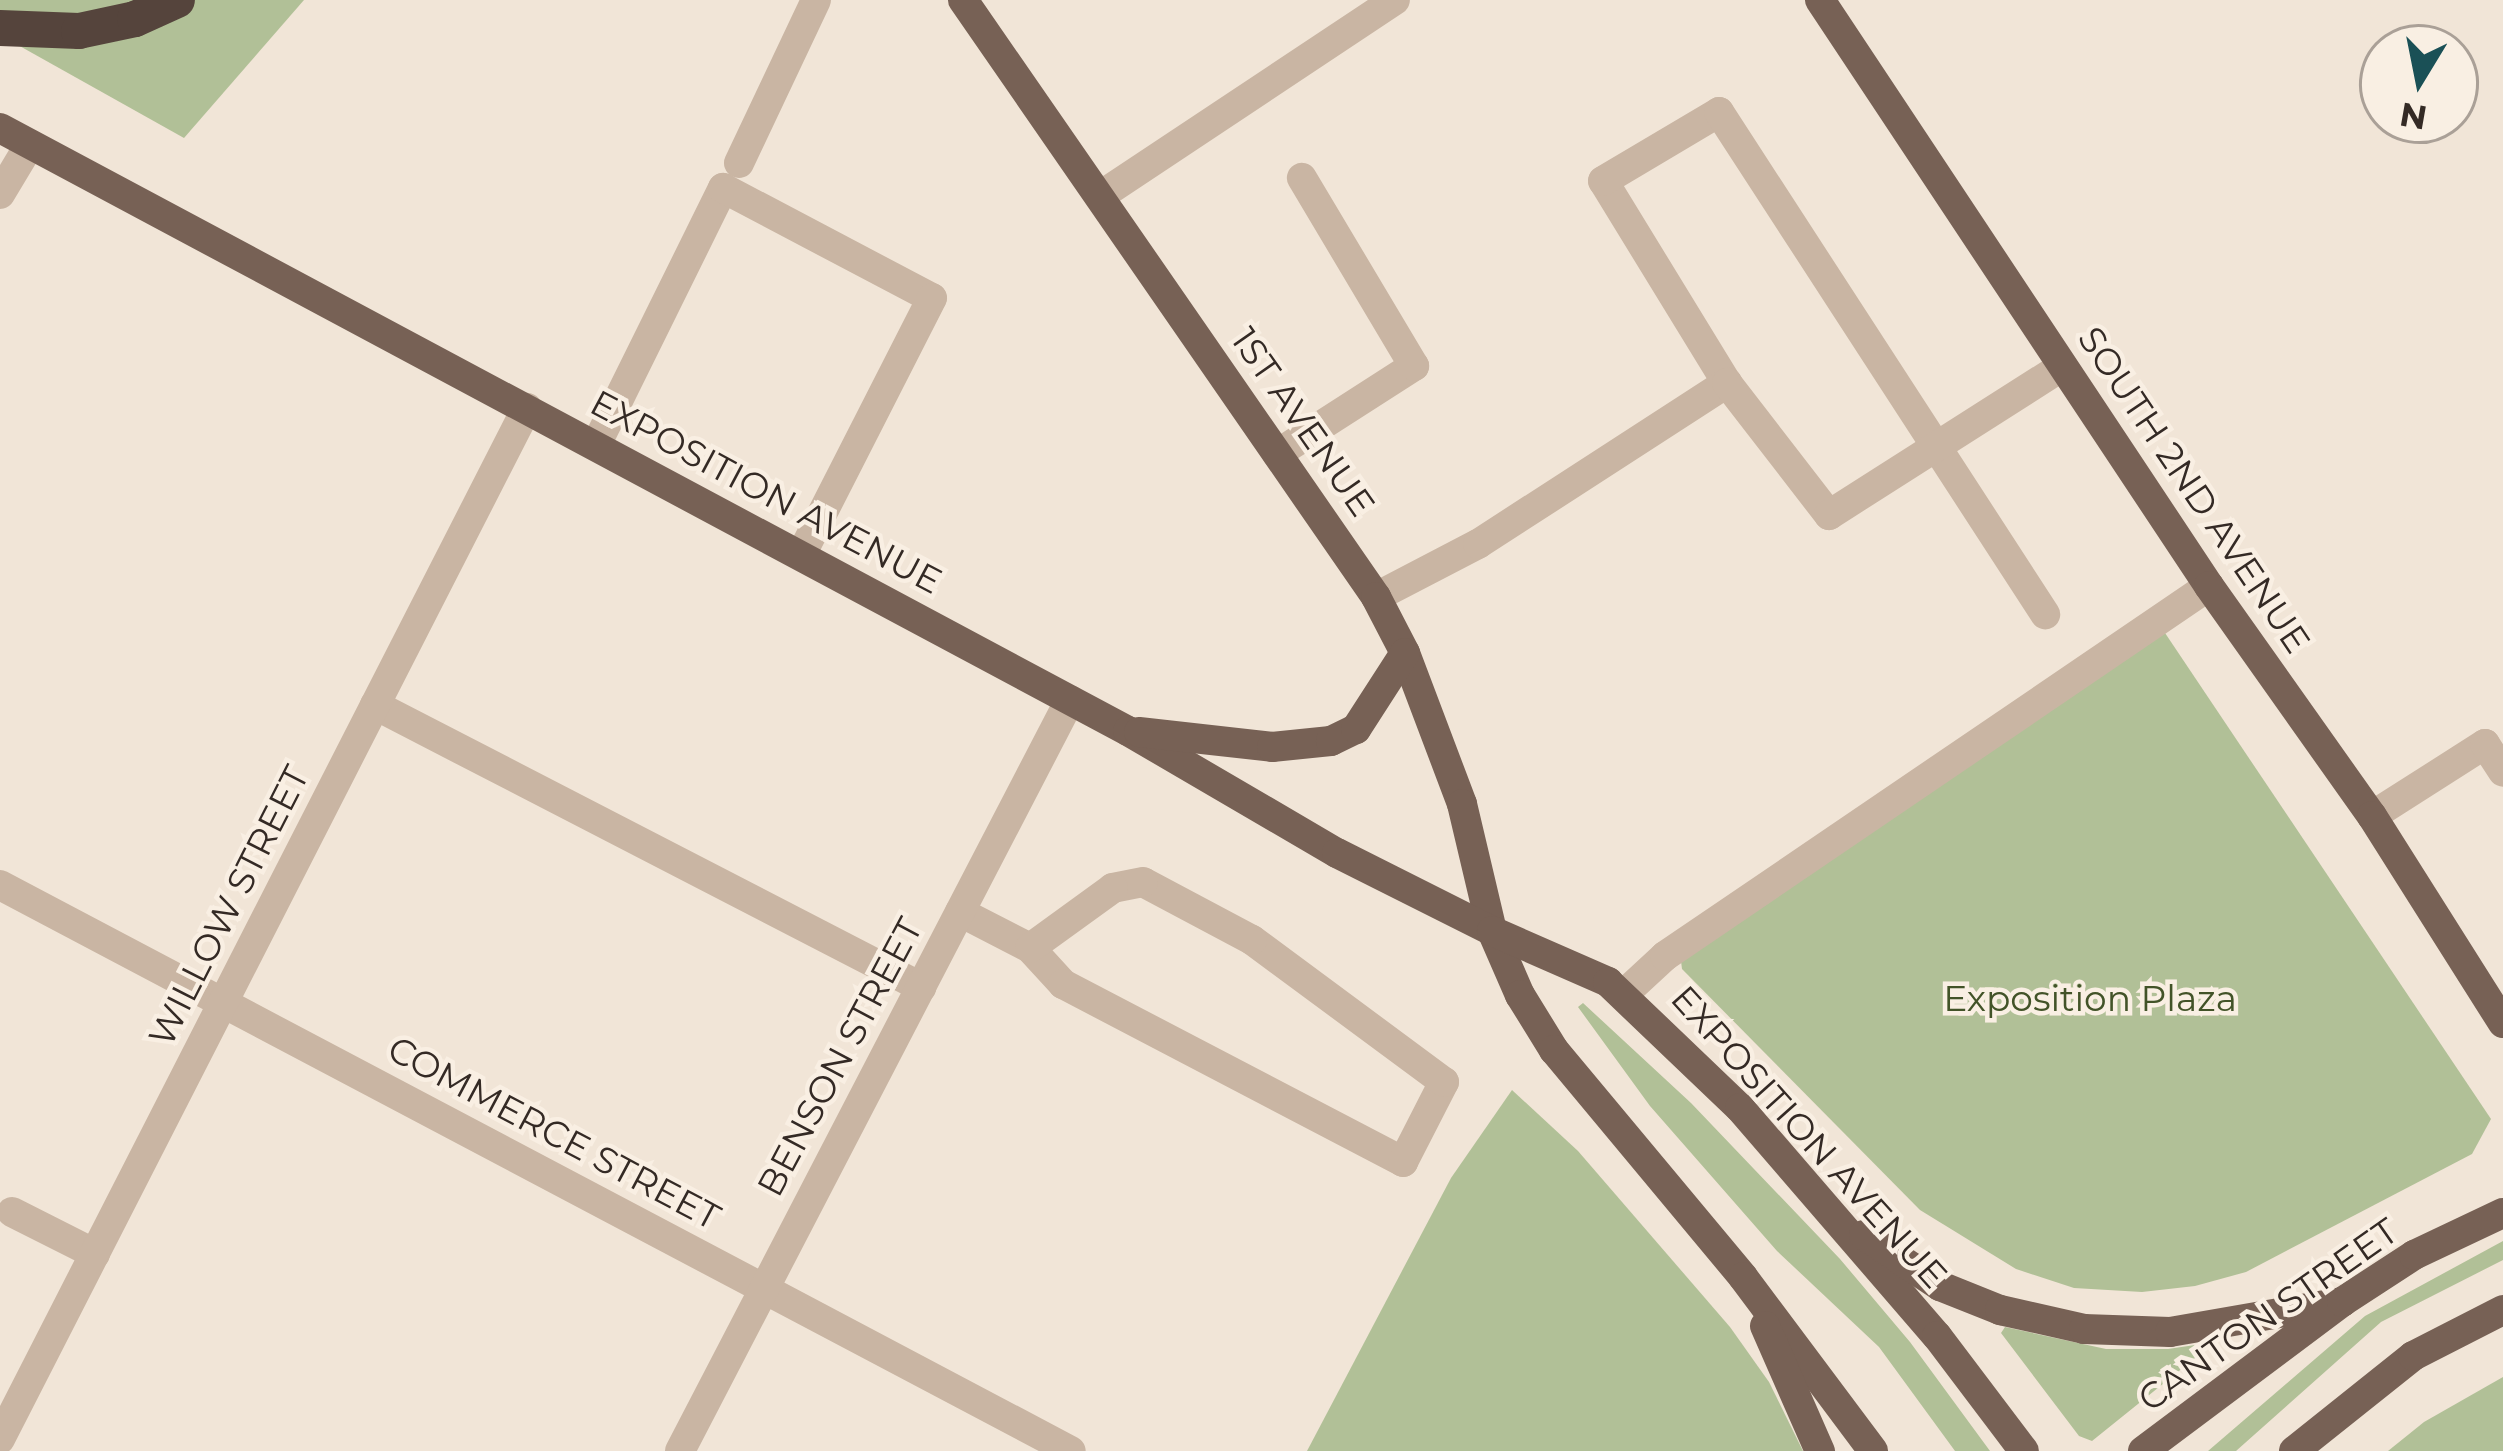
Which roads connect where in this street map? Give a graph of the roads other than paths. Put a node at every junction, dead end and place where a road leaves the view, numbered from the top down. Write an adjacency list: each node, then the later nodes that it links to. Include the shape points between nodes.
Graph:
1 (177, 0): 6 (highway, via 79,31)
2 (816, 0): 9 (street)
3 (963, 0): 12 (main road, 1ST AVENUE)
4 (1394, 0): 12 (street)
5 (1820, 0): 13 (main road, SOUTH 2ND AVENUE)
6 (0, 28)
7 (0, 128): 8 (main road, EXPOSITION AVENUE)
8 (30, 144): 11 (street); 15 (main road, EXPOSITION AVENUE)
9 (739, 163)
10 (1302, 178): 18 (street, via 1414,366)
11 (0, 194)
12 (1100, 196): 18 (main road, 1ST AVENUE)
13 (2063, 366): 17 (street); 20 (main road, SOUTH 2ND AVENUE)
14 (1727, 382): 17 (street, via 1829,514); 17 (street, via 1603,181 1719,112); 21 (street, via 1478,544)
15 (527, 408): 16 (main road, EXPOSITION AVENUE); 25 (street, WILLOW STREET)
16 (596, 446): 19 (main road, EXPOSITION AVENUE); 19 (street, via 723,188 932,298)
17 (1936, 447): 22 (street)
18 (1277, 454): 21 (main road, 1ST AVENUE)
19 (801, 555): 24 (main road, EXPOSITION AVENUE)
20 (2209, 586): 28 (main road, SOUTH 2ND AVENUE); 34 (street, via 1665,956)
21 (1376, 597): 23 (main road, 1ST AVENUE)
22 (2045, 614)
23 (1405, 653): 26 (main road, via 1356,729 1331,741 1272,747); 31 (main road, 1ST AVENUE, via 1462,804)
24 (1070, 700): 26 (main road, EXPOSITION AVENUE); 30 (street, BENSON STREET)
25 (376, 705): 33 (street); 35 (street, WILLOW STREET)
26 (1128, 731): 31 (main road, EXPOSITION AVENUE, via 1337,853)
27 (2503, 772): 28 (street, via 2486,744)
28 (2372, 816): 36 (main road, SOUTH 2ND AVENUE)
29 (0, 885): 35 (street, COMMERCE STREET)
30 (960, 912): 32 (street); 33 (street, BENSON STREET)
31 (1492, 931): 34 (main road, EXPOSITION AVENUE); 41 (main road, via 1554,1050)
32 (1030, 948): 32 (street, via 1063,984 1402,1162 1444,1082 1252,940 1143,882 1113,888)
33 (921, 987): 42 (street, BENSON STREET)
34 (1624, 994): 39 (main road, EXPOSITION AVENUE)
35 (223, 1003): 40 (street, WILLOW STREET); 42 (street, COMMERCE STREET)
36 (2503, 1023)
37 (12, 1212): 40 (street)
38 (2503, 1213): 43 (main road, CANTON STREET)
39 (1833, 1214): 43 (main road, via 1940,1286 2084,1329 2170,1332); 51 (main road, EXPOSITION AVENUE)
40 (94, 1254): 45 (street, WILLOW STREET)
41 (1743, 1277): 49 (main road); 50 (main road)
42 (764, 1288): 47 (street, BENSON STREET); 48 (street, COMMERCE STREET)
43 (2342, 1302): 52 (main road, CANTON STREET)
44 (2503, 1310): 46 (main road, via 2413,1357)
45 (0, 1439)
46 (2319, 1439): 53 (main road)
47 (680, 1451)
48 (1071, 1451)
49 (1820, 1451)
50 (1873, 1451)
51 (2024, 1451)
52 (2144, 1451)
53 (2294, 1451)

